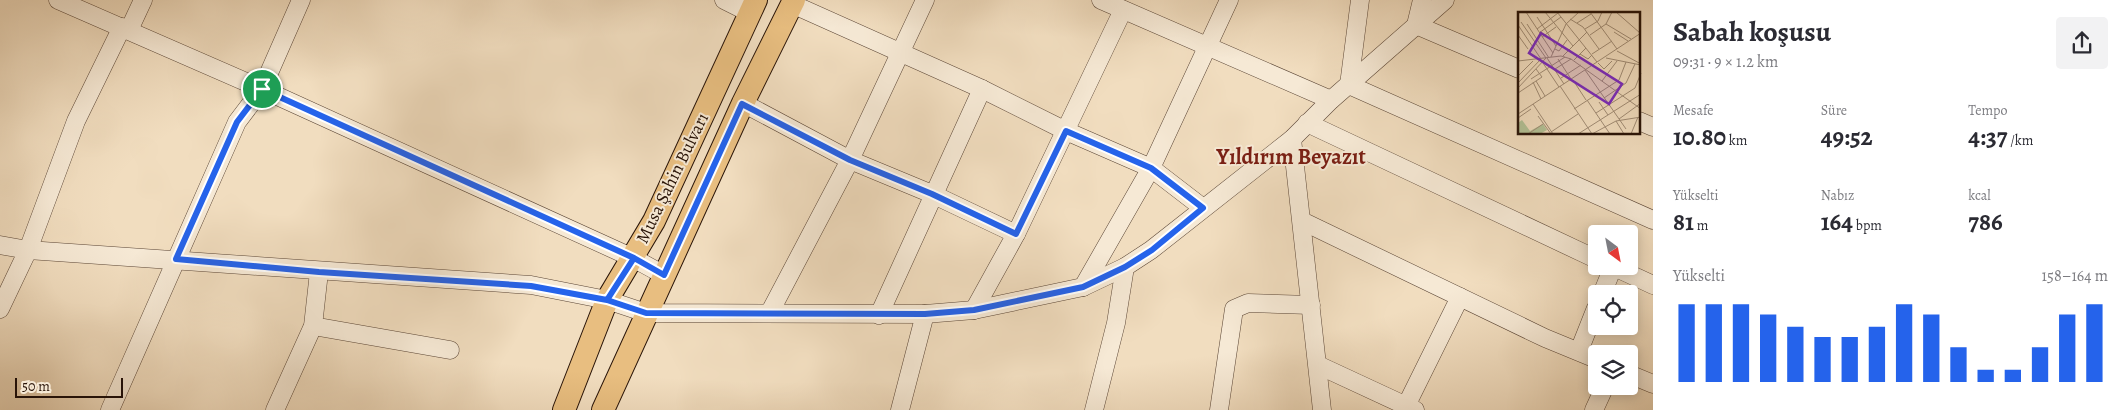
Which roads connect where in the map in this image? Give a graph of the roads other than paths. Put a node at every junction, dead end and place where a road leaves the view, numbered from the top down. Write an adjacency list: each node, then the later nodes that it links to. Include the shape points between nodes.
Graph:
1 (58, 0): 16 (street)
2 (143, 0): 16 (street)
3 (301, 0): 21 (street)
4 (724, 0): 13 (street)
5 (925, 0): 18 (street)
6 (1101, 0): 14 (street)
7 (1229, 0): 17 (street)
8 (1360, 0): 20 (street)
9 (1368, 0): 20 (street)
10 (1422, 0): 15 (street)
11 (1445, 0): 15 (street)
12 (793, 2): 18 (street); 24 (main road, Musa Şahin Bulvarı)
13 (753, 4): 38 (main road, Musa Şahin Bulvarı)
14 (1123, 10): 17 (street); 26 (street)
15 (1416, 25): 19 (street); 20 (street)
16 (126, 28): 21 (street); 36 (street, via 76,121)
17 (1208, 46): 23 (street); 29 (street)
18 (899, 52): 22 (street); 28 (street)
19 (1518, 69)
20 (1352, 82): 23 (street); 32 (street)
21 (262, 89): 38 (street); 39 (street, via 237,122)
22 (982, 89): 26 (street); 30 (street)
23 (1331, 100): 25 (street)
24 (742, 104): 28 (street); 42 (main road, Musa Şahin Bulvarı)
25 (1308, 123): 27 (street); 37 (street)
26 (1066, 131): 29 (street); 34 (street)
27 (1292, 139): 31 (street); 33 (street)
28 (850, 160): 30 (street); 51 (street)
29 (1151, 168): 31 (street); 45 (street)
30 (932, 194): 34 (street); 54 (street)
31 (1203, 208): 40 (street, via 1152,250)
32 (1653, 220)
33 (1302, 221): 46 (street); 48 (street)
34 (1016, 234): 50 (street)
35 (0, 245): 36 (street)
36 (28, 250): 39 (street); 49 (street)
37 (1588, 255)
38 (634, 258): 42 (street); 47 (main road, Musa Şahin Bulvarı)
39 (176, 259): 41 (street); 65 (street)
40 (1125, 267): 45 (street); 70 (street, via 1116,323)
41 (319, 272): 47 (street, via 531,286); 55 (street)
42 (664, 275): 52 (main road, Musa Şahin Bulvarı)
43 (1631, 275): 44 (street)
44 (1653, 285)
45 (1083, 287): 50 (street)
46 (1460, 297): 58 (street); 64 (street)
47 (607, 300): 52 (street); 67 (main road, Musa Şahin Bulvarı)
48 (1311, 305): 60 (street); 71 (street, via 1248,303 1234,309)
49 (0, 309)
50 (974, 310): 53 (street)
51 (770, 312): 52 (street); 54 (street)
52 (646, 313): 68 (main road, Musa Şahin Bulvarı)
53 (925, 314): 54 (street); 69 (street)
54 (879, 315)
55 (313, 326): 57 (street); 66 (street)
56 (1588, 328): 58 (street)
57 (450, 350)
58 (1579, 351): 59 (street)
59 (1588, 355)
60 (1318, 365): 64 (street); 72 (street)
61 (1638, 378): 62 (street)
62 (1653, 384)
63 (1601, 395): 73 (street)
64 (1410, 408)
65 (110, 410)
66 (274, 410)
67 (564, 410)
68 (603, 410)
69 (900, 410)
70 (1094, 410)
71 (1219, 410)
72 (1322, 410)
73 (1594, 410)

